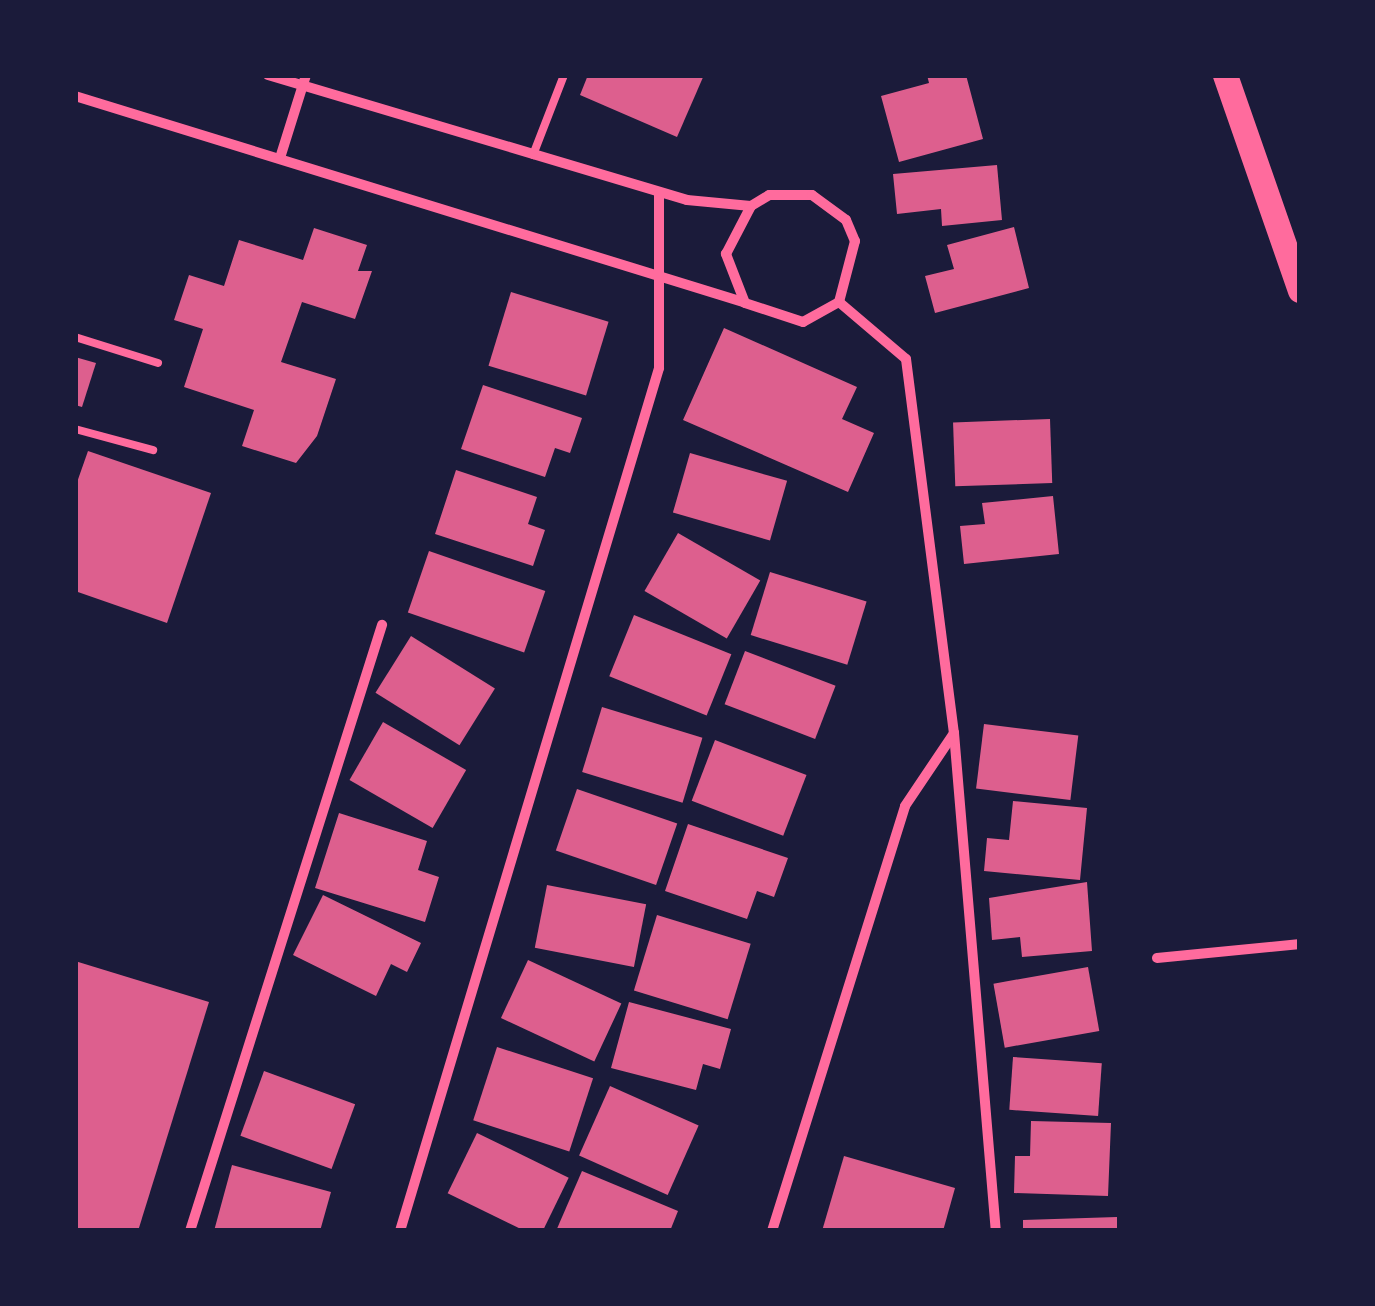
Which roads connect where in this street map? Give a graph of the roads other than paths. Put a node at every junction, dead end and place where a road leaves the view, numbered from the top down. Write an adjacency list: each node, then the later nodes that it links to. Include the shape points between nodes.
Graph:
1 (268, 75): 4 (street)
2 (564, 75): 6 (lane)
3 (1225, 75): 11 (main road)
4 (305, 80): 6 (street); 7 (street)
5 (75, 96): 7 (street)
6 (533, 156): 8 (street)
7 (280, 158): 10 (street)
8 (660, 192): 9 (street); 10 (street)
9 (750, 206): 12 (street, via 801,193 846,220 856,262); 13 (street, via 726,254)
10 (658, 274): 13 (street); 23 (street, via 659,368)
11 (1300, 290)
12 (839, 302): 13 (street, via 782,322); 19 (street, via 906,359)
13 (745, 303)
14 (75, 337): 15 (lane)
15 (158, 362)
16 (75, 429): 17 (lane)
17 (153, 450)
18 (382, 626): 22 (street)
19 (954, 733): 24 (street, via 906,806); 25 (street)
20 (1300, 944): 21 (street)
21 (1157, 958)
22 (190, 1231)
23 (400, 1231)
24 (772, 1231)
25 (996, 1231)

